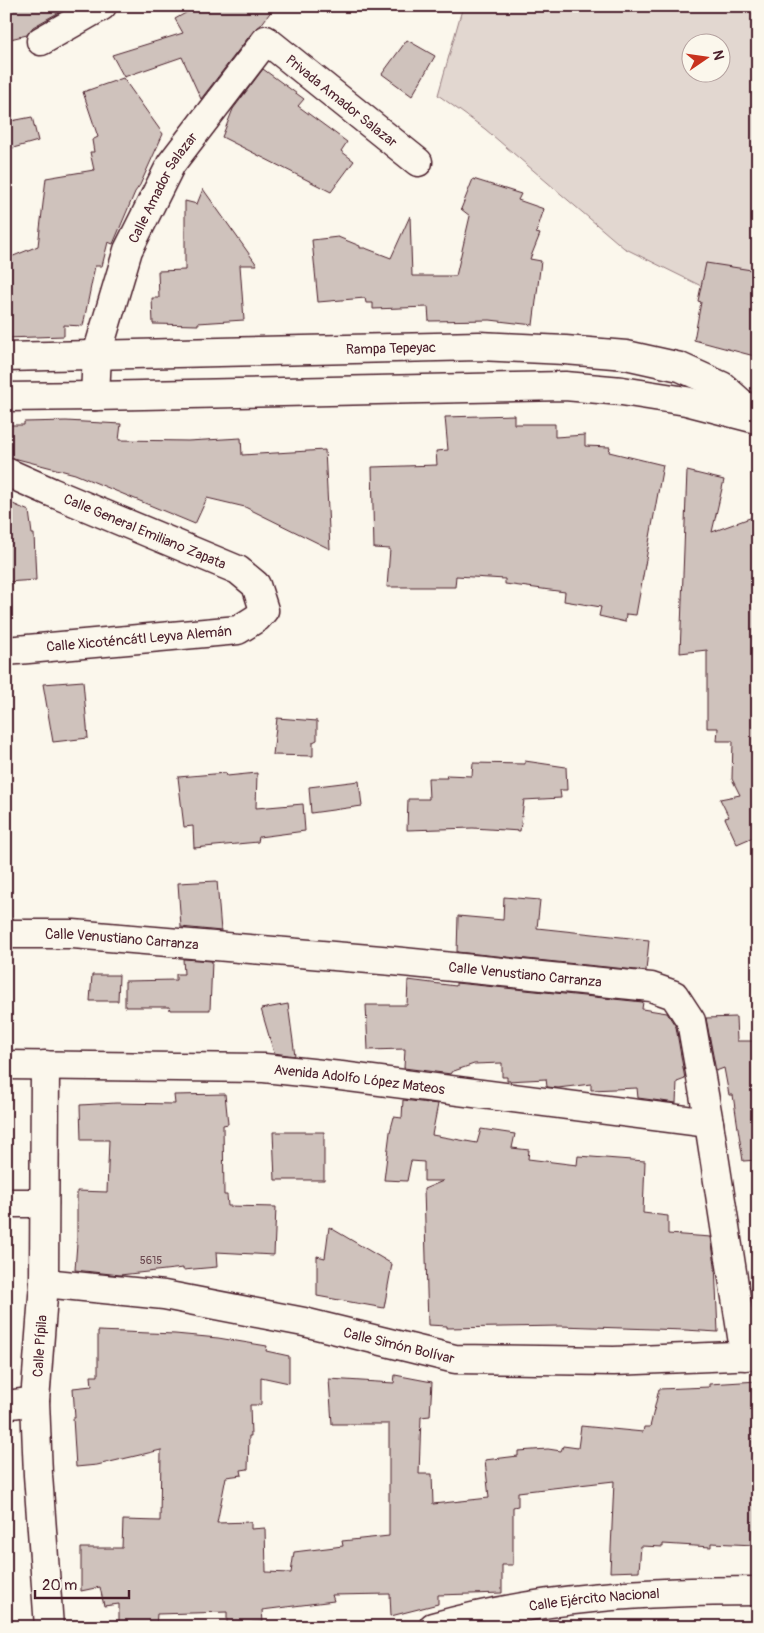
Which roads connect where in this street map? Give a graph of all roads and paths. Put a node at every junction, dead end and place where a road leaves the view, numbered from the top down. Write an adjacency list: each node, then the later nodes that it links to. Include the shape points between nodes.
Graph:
1 (102, 6): 3 (street)
2 (266, 40): 4 (street, Privada Amador Salazar); 5 (street, Calle Amador Salazar, via 171,164 128,250)
3 (41, 41)
4 (418, 162)
5 (98, 354): 6 (street, Rampa Tepeyac); 8 (street, Calle Amador Salazar); 9 (street, Rampa Tepeyac, via 479,346 626,355 680,367 722,386)
6 (6, 357)
7 (6, 396): 8 (street, Rampa Tepeyac)
8 (95, 396): 9 (street, Rampa Tepeyac, via 564,386 686,401)
9 (758, 419)
10 (6, 472): 11 (street, Calle General Emiliano Zapata, via 238,570 256,585)
11 (264, 610): 12 (street, Calle Xicoténcátl Leyva Alemán, via 238,630)
12 (6, 651)
13 (6, 934): 16 (street, Calle Venustiano Carranza, via 83,935 651,987 674,995 691,1021)
14 (6, 1065): 15 (street, Avenida Adolfo López Mateos)
15 (44, 1065): 16 (street, Avenida Adolfo López Mateos, via 264,1068); 18 (street, Calle Pípila)
16 (709, 1123): 20 (street, Calle Venustiano Carranza)
17 (6, 1203): 18 (street)
18 (44, 1203): 19 (street, Calle Pípila)
19 (44, 1283): 20 (street, Calle Simón Bolívar, via 164,1295 304,1322 454,1359 614,1360); 21 (street, Calle Pípila)
20 (751, 1355)
21 (35, 1401): 22 (street); 24 (street, Calle Pípila)
22 (6, 1405)
23 (758, 1591): 25 (street, Calle Ejército Nacional, via 679,1592 539,1604)
24 (49, 1627)
25 (433, 1627)

